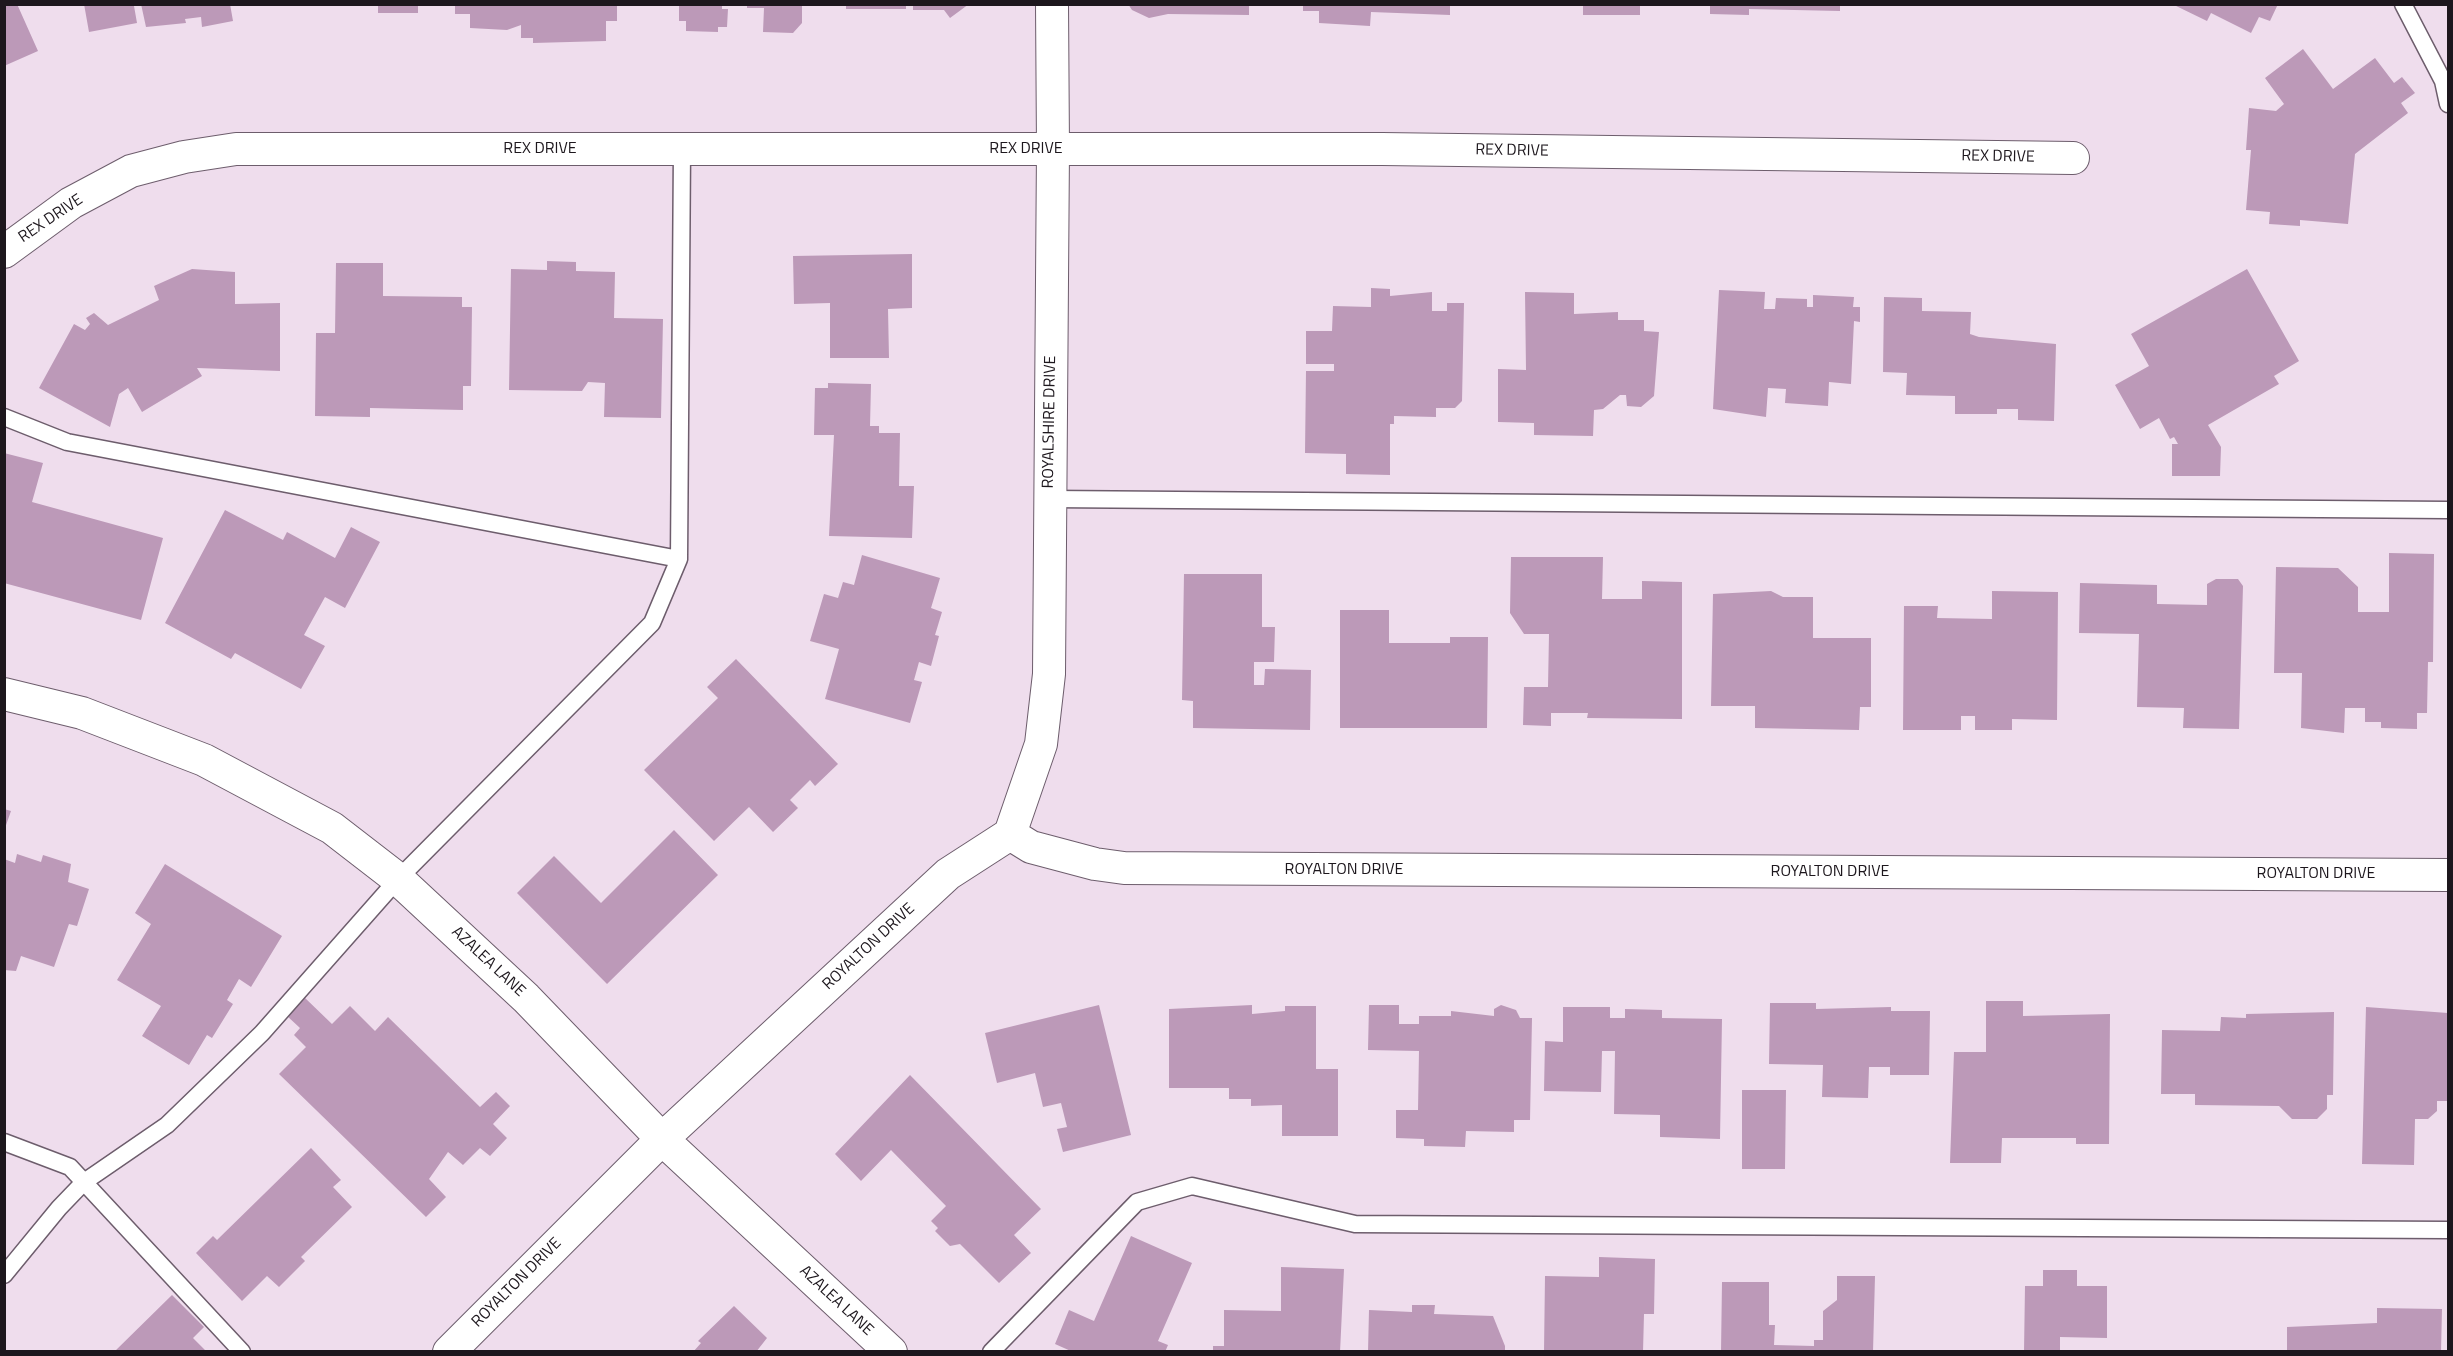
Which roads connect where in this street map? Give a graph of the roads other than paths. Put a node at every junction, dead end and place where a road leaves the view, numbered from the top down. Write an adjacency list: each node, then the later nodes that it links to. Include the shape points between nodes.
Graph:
1 (1052, 4): 5 (street, ROYALSHIRE DRIVE)
2 (2403, 4): 3 (lane, via 2443,81)
3 (2448, 104)
4 (681, 149): 5 (street, REX DRIVE); 7 (street, REX DRIVE, via 236,149 131,171 72,202); 11 (lane)
5 (1053, 149): 6 (street, REX DRIVE); 9 (street, ROYALSHIRE DRIVE)
6 (2073, 158)
7 (4, 252)
8 (4, 417): 11 (lane, via 68,442)
9 (1050, 500): 10 (lane); 13 (street, ROYALSHIRE DRIVE, via 1048,674 1041,744)
10 (2448, 510)
11 (679, 559): 15 (lane, via 652,623)
12 (4, 694): 15 (street, AZALEA LANE, via 82,712 204,760 332,828)
13 (1010, 834): 14 (street, ROYALTON DRIVE, via 1031,847 1124,868); 16 (street, ROYALTON DRIVE, via 948,874)
14 (2448, 875)
15 (398, 879): 16 (street, AZALEA LANE, via 526,998); 18 (lane, via 262,1033 183,1110)
16 (662, 1140): 22 (street, ROYALTON DRIVE); 23 (street, AZALEA LANE)
17 (4, 1142): 18 (lane, via 70,1167)
18 (84, 1182): 20 (lane); 21 (lane)
19 (2448, 1230): 24 (lane, via 1355,1224 1192,1186 1137,1202)
20 (4, 1275)
21 (242, 1352)
22 (449, 1352)
23 (891, 1352)
24 (991, 1352)

